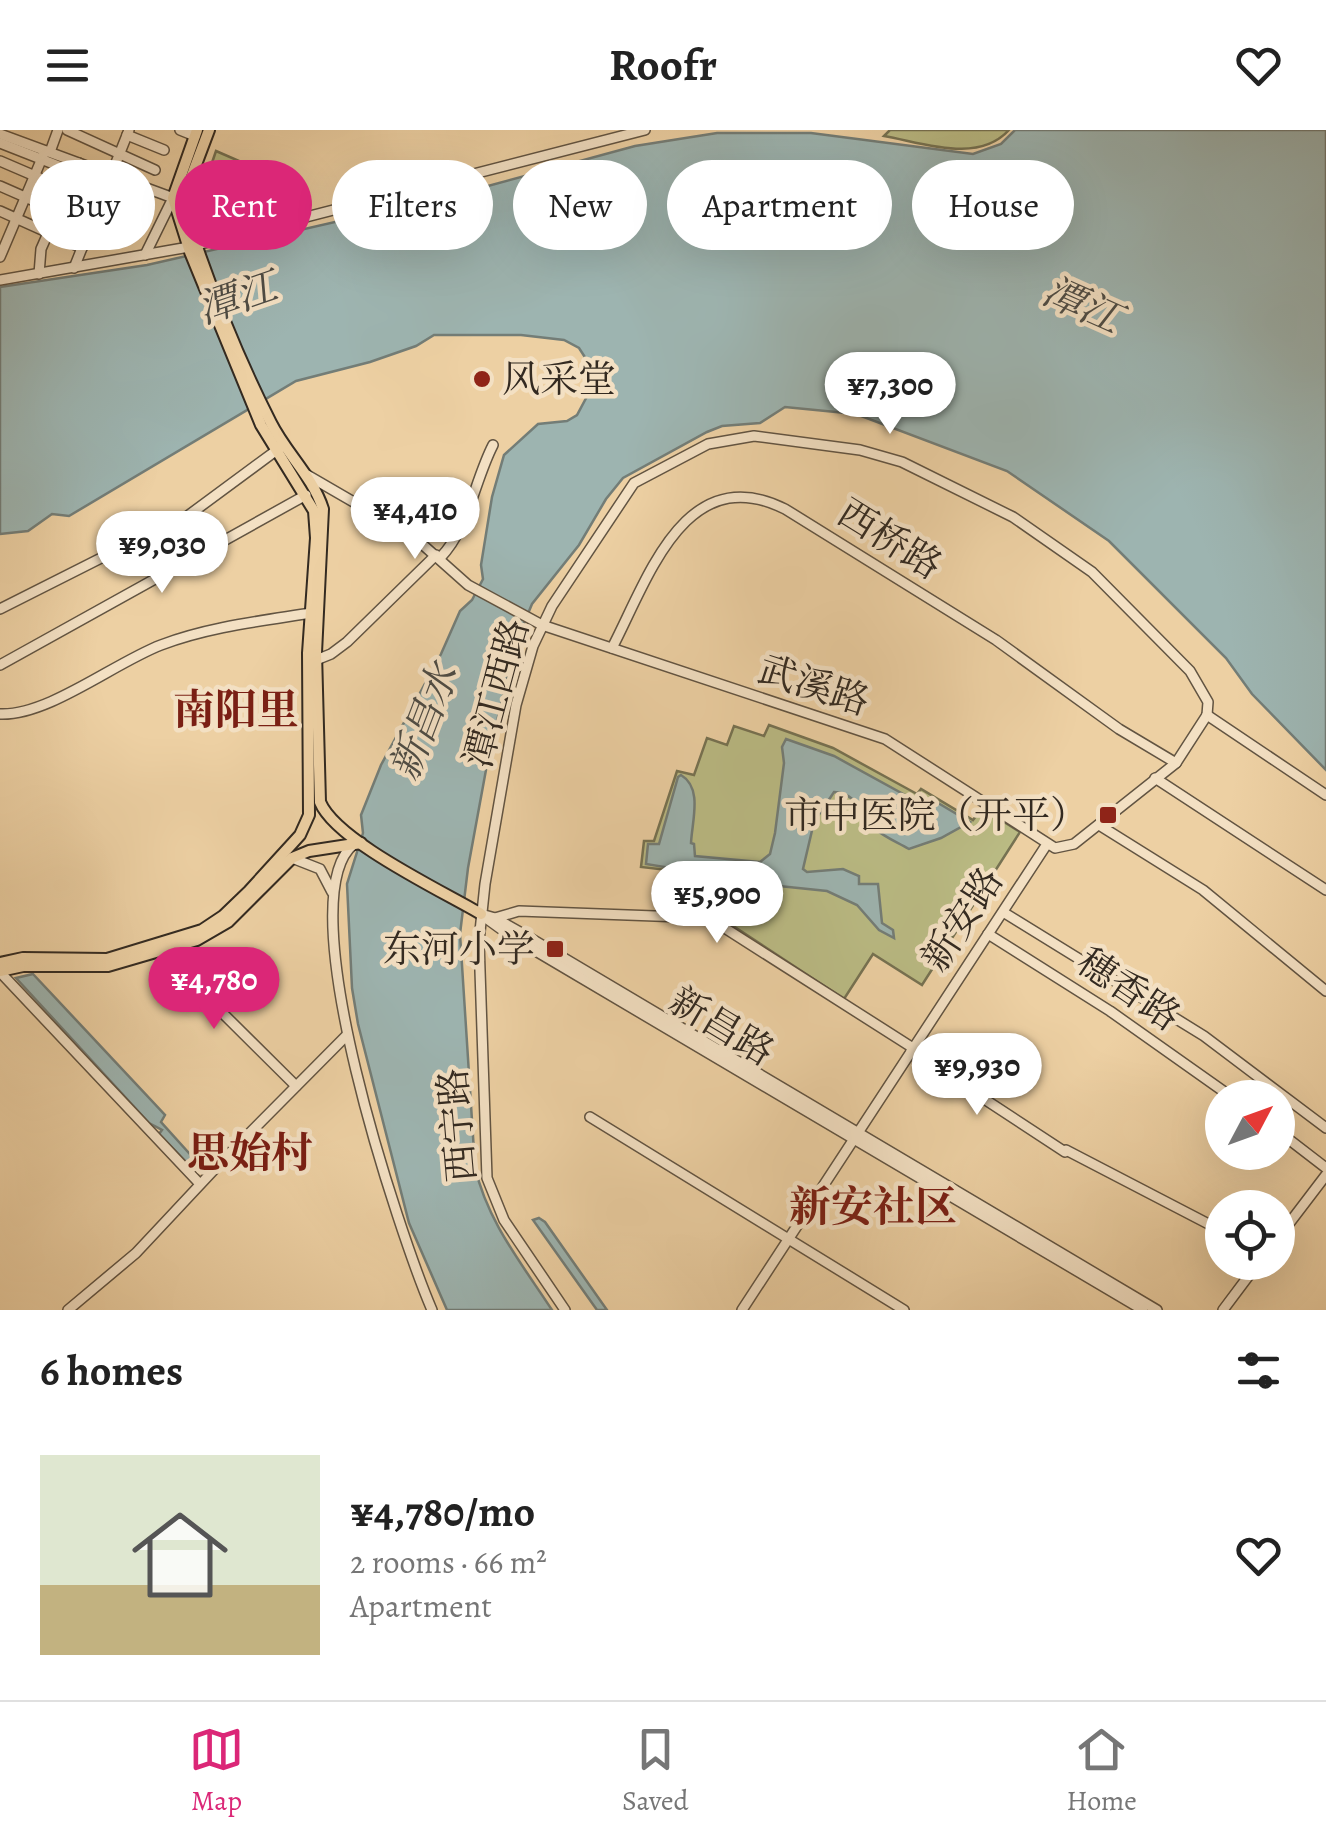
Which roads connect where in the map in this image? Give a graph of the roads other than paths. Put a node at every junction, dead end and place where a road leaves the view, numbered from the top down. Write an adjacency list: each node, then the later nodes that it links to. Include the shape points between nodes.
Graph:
1 (58, 130): 11 (street)
2 (67, 130): 12 (street)
3 (180, 130): 7 (street)
4 (209, 130): 16 (main road)
5 (645, 130): 29 (street)
6 (128, 132): 10 (street); 12 (street)
7 (196, 133): 24 (main road)
8 (0, 134): 9 (street)
9 (7, 142): 11 (street); 17 (street)
10 (164, 150)
11 (46, 154): 13 (street); 14 (street)
12 (120, 154): 15 (street); 18 (street)
13 (43, 160)
14 (59, 160)
15 (117, 160)
16 (199, 160)
17 (1, 163): 19 (street)
18 (156, 170)
19 (30, 174)
20 (0, 186): 23 (street)
21 (30, 188): 23 (street)
22 (155, 193): 24 (street)
23 (26, 198): 26 (street); 30 (street)
24 (172, 198): 25 (street); 27 (main road); 37 (street)
25 (175, 198)
26 (30, 200)
27 (175, 205)
28 (0, 211): 30 (street)
29 (312, 215)
30 (17, 219): 31 (street); 32 (street)
31 (30, 225)
32 (3, 235): 38 (street)
33 (41, 250): 40 (street)
34 (81, 250): 39 (street)
35 (181, 250): 37 (street)
36 (194, 250): 43 (main road)
37 (146, 256): 39 (street)
38 (0, 257)
39 (74, 268): 40 (street)
40 (40, 274): 41 (street)
41 (0, 280)
42 (493, 445): 46 (street, via 458,534)
43 (280, 447): 44 (main road); 45 (main road); 47 (street, via 151,542 114,550)
44 (304, 473): 46 (street, 武溪路); 51 (main road, via 324,523)
45 (306, 495): 48 (main road, via 316,522); 52 (street)
46 (438, 556): 49 (street, 武溪路, via 468,585); 51 (street, via 347,642)
47 (0, 609)
48 (311, 612): 54 (street, via 177,639 35,709); 60 (main road)
49 (542, 625): 50 (street, 武溪路); 53 (street, 潭江西路, via 634,483 708,444 775,437 881,454 1027,525 1128,606); 69 (street, 潭江西路, via 516,704)
50 (612, 648): 57 (street, 西桥路, via 680,524 711,503 752,496 996,640); 63 (street, 武溪路, via 885,739)
51 (316, 660): 62 (main road, via 318,797 331,820)
52 (0, 665)
53 (1206, 698): 55 (street, 潭江西路); 56 (street)
54 (0, 714)
55 (1208, 715): 56 (street); 57 (street, 新安路)
56 (1227, 728): 59 (street)
57 (1176, 763): 58 (street, 新安路)
58 (1155, 778): 61 (street, 新安路); 66 (street)
59 (1326, 796)
60 (306, 825): 64 (main road, via 312,844); 73 (main road, via 249,891 202,930 107,958)
61 (1099, 825): 63 (street, 新安路, via 1065,848); 75 (street, via 1203,890)
62 (358, 843): 64 (main road); 67 (street, via 342,855); 69 (main road)
63 (1047, 844): 68 (street, 新安路)
64 (325, 848): 65 (main road)
65 (292, 858): 67 (street, via 320,869); 72 (main road, via 221,928)
66 (1326, 890)
67 (333, 894): 76 (street)
68 (1003, 912): 71 (street, 新安路); 81 (street, via 1204,1036)
69 (481, 914): 70 (street, 新昌路); 82 (street, 新昌路); 92 (street, 西宁路, via 487,1178 504,1220)
70 (495, 918): 77 (street, via 518,911 709,918); 82 (street, 新昌路)
71 (988, 934): 77 (street, 新安路); 78 (street, 穗香路)
72 (160, 951): 74 (main road, via 108,966); 79 (street)
73 (0, 963)
74 (0, 971): 85 (street)
75 (1326, 991)
76 (347, 1035): 79 (street); 91 (street, via 396,1217)
77 (912, 1049): 82 (street, 新安路); 87 (street, via 1065,1151)
78 (1208, 1080)
79 (296, 1086): 85 (street)
80 (590, 1117): 88 (street)
81 (1326, 1128)
82 (855, 1136): 88 (street, 新安路); 95 (street, 新昌路); 96 (street, 新昌路)
83 (1295, 1146): 84 (street)
84 (1326, 1172): 86 (street)
85 (200, 1184): 90 (street, via 136,1253)
86 (1295, 1215)
87 (1205, 1221)
88 (790, 1236): 93 (street, 新安路); 94 (street)
89 (1246, 1280): 97 (street)
90 (68, 1310)
91 (432, 1310)
92 (564, 1310)
93 (742, 1310)
94 (904, 1310)
95 (1143, 1310)
96 (1157, 1310)
97 (1223, 1310)

